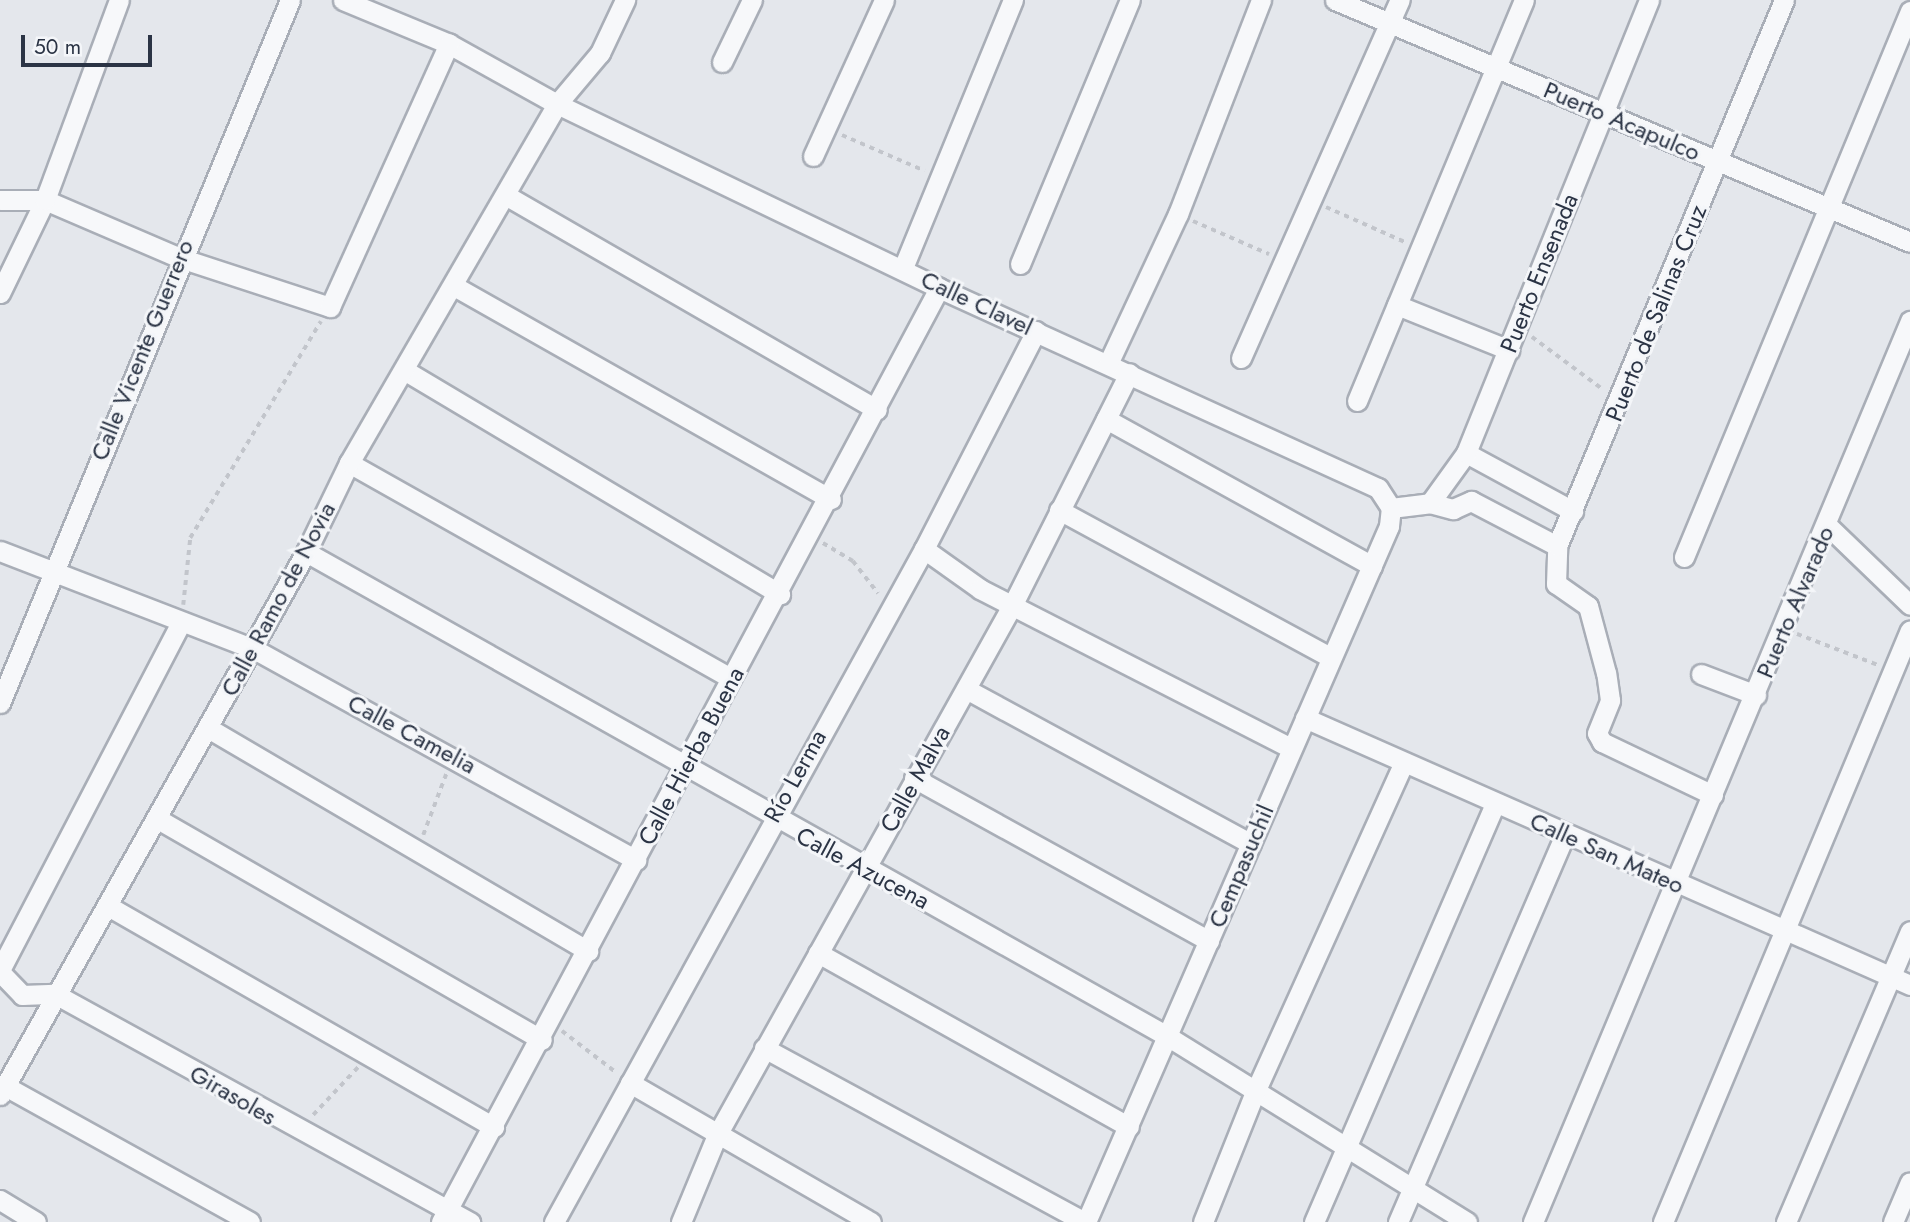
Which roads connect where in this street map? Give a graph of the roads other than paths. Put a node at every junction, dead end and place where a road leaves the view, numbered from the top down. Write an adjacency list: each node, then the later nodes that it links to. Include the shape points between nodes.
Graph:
1 (119, 0): 26 (street)
2 (290, 0): 29 (street, Calle Vicente Guerrero)
3 (343, 0): 17 (street, Calle Clavel)
4 (625, 0): 20 (street, Calle Ramo de Novia, via 600,53)
5 (752, 0): 18 (street)
6 (884, 0): 22 (street)
7 (1013, 0): 31 (street)
8 (1130, 0): 30 (street)
9 (1261, 0): 40 (street, via 1178,214)
10 (1335, 0): 16 (street, Puerto Acapulco)
11 (1401, 0): 16 (street)
12 (1524, 0): 19 (street)
13 (1649, 0): 21 (street, Puerto Ensenada)
14 (1784, 0): 23 (street, Puerto de Salinas Cruz)
15 (1910, 11): 27 (street)
16 (1391, 24): 19 (street, Puerto Acapulco); 39 (street)
17 (449, 44): 20 (street, Calle Clavel); 29 (street, via 330,307)
18 (722, 62)
19 (1495, 68): 21 (street, Puerto Acapulco); 35 (street)
20 (557, 104): 24 (street, Calle Ramo de Novia); 31 (street, Calle Clavel)
21 (1602, 113): 23 (street, Puerto Acapulco); 38 (street, Puerto Ensenada)
22 (813, 156)
23 (1718, 162): 27 (street, Puerto Acapulco); 52 (street, Puerto de Salinas Cruz)
24 (508, 197): 32 (street, Calle Ramo de Novia); 44 (street)
25 (0, 200): 26 (street)
26 (45, 200): 29 (street); 34 (street)
27 (1830, 209): 28 (street, Puerto Acapulco); 58 (street)
28 (1910, 242)
29 (180, 258): 60 (street, Calle Vicente Guerrero)
30 (1020, 264)
31 (903, 268): 33 (street, Calle Clavel)
32 (454, 286): 41 (street, Calle Ramo de Novia); 48 (street)
33 (939, 288): 37 (street, Calle Clavel); 44 (street, Calle Hierba Buena)
34 (0, 293)
35 (1397, 305): 38 (street); 43 (street)
36 (1910, 321): 53 (street, Puerto Alvarado)
37 (1036, 331): 40 (street, Calle Clavel); 55 (street, Río Lerma)
38 (1509, 350): 46 (street, Puerto Ensenada)
39 (1241, 358)
40 (1108, 363): 42 (street, Calle Clavel)
41 (404, 370): 47 (street, Calle Ramo de Novia); 61 (street)
42 (1129, 373): 45 (street, Calle Malva); 50 (street, Calle Clavel, via 1378,488)
43 (1357, 401)
44 (877, 410): 48 (street, Calle Hierba Buena)
45 (1106, 419): 51 (street, Calle Malva); 59 (street)
46 (1466, 453): 49 (street, Puerto Ensenada); 52 (street)
47 (349, 463): 57 (street, Calle Ramo de Novia); 70 (street)
48 (831, 499): 61 (street, Calle Hierba Buena)
49 (1430, 503): 50 (street); 54 (street, via 1453,509 1471,501)
50 (1391, 508): 59 (street, Cempasuchil)
51 (1059, 510): 62 (street, Calle Malva); 67 (street)
52 (1573, 511): 54 (street, Puerto de Salinas Cruz)
53 (1827, 524): 63 (street); 72 (street, Puerto Alvarado)
54 (1557, 546): 80 (street, via 1556,584 1588,606 1606,673 1610,700 1597,733 1633,758)
55 (924, 549): 62 (street, via 957,576); 83 (street, Río Lerma)
56 (0, 551): 60 (street, Calle Camelia)
57 (306, 552): 66 (street, Calle Ramo de Novia); 78 (street, Calle Azucena)
58 (1684, 556)
59 (1371, 566): 67 (street, Cempasuchil)
60 (50, 573): 64 (street, Calle Camelia); 73 (street, Calle Vicente Guerrero)
61 (780, 594): 70 (street, Calle Hierba Buena)
62 (1014, 602): 71 (street, Calle Malva); 76 (street)
63 (1910, 606)
64 (181, 622): 66 (street, Calle Camelia); 95 (street)
65 (1910, 630): 69 (street)
66 (252, 648): 75 (street, Calle Ramo de Novia); 86 (street, Calle Camelia)
67 (1330, 657): 74 (street, Cempasuchil)
68 (1701, 674): 72 (street)
69 (1901, 675): 90 (street)
70 (732, 678): 78 (street, Calle Hierba Buena)
71 (966, 689): 79 (street, Calle Malva); 85 (street)
72 (1756, 695): 80 (street, Puerto Alvarado)
73 (0, 703)
74 (1305, 718): 76 (street, Cempasuchil); 77 (street, Calle San Mateo)
75 (208, 728): 82 (street, Calle Ramo de Novia); 93 (street)
76 (1291, 748): 85 (street, Cempasuchil)
77 (1403, 764): 81 (street, Calle San Mateo); 104 (street)
78 (684, 770): 83 (street, Calle Azucena); 86 (street, Calle Hierba Buena)
79 (914, 778): 87 (street, Calle Malva); 92 (street)
80 (1713, 794): 88 (street, Puerto Alvarado)
81 (1495, 804): 84 (street, Calle San Mateo); 108 (street)
82 (156, 818): 89 (street, Calle Ramo de Novia); 99 (street)
83 (771, 819): 87 (street, Calle Azucena); 102 (street, Río Lerma)
84 (1565, 834): 88 (street, Calle San Mateo); 110 (street)
85 (1251, 844): 92 (street, Cempasuchil)
86 (636, 860): 93 (street, Calle Hierba Buena)
87 (866, 869): 94 (street, Calle Malva); 100 (street, Calle Azucena)
88 (1676, 883): 90 (street, Calle San Mateo); 124 (street, Puerto Alvarado)
89 (108, 906): 98 (street, Calle Ramo de Novia); 105 (street, via 373,1053)
90 (1786, 931): 96 (street, Calle San Mateo); 125 (street)
91 (1910, 931): 96 (street)
92 (1209, 941): 100 (street, Cempasuchil)
93 (588, 951): 99 (street, Calle Hierba Buena)
94 (818, 953): 101 (street, Calle Malva); 106 (street)
95 (0, 971): 98 (street, Girasoles, via 22,995)
96 (1890, 976): 97 (street, Calle San Mateo); 126 (street)
97 (1910, 985)
98 (55, 994): 103 (street, Calle Ramo de Novia); 112 (street, Girasoles)
99 (547, 1031): 105 (street, Calle Hierba Buena)
100 (1167, 1036): 104 (street, Calle Azucena); 106 (street, Cempasuchil)
101 (764, 1048): 107 (street, Calle Malva); 119 (street)
102 (630, 1083): 107 (street); 116 (street, Río Lerma)
103 (3, 1090): 114 (street)
104 (1255, 1091): 108 (street, Calle Azucena); 120 (street)
105 (494, 1127): 112 (street, Calle Hierba Buena)
106 (1129, 1127): 119 (street, Cempasuchil)
107 (717, 1135): 117 (street, Calle Malva); 118 (street)
108 (1346, 1148): 110 (street, Calle Azucena); 121 (street)
109 (1910, 1182): 127 (street)
110 (1416, 1188): 122 (street); 123 (street, Calle Azucena)
111 (0, 1200): 113 (street)
112 (445, 1216): 115 (street, Girasoles)
113 (36, 1222)
114 (250, 1222)
115 (470, 1222)
116 (554, 1222)
117 (681, 1222)
118 (871, 1222)
119 (1086, 1222)
120 (1203, 1222)
121 (1314, 1222)
122 (1398, 1222)
123 (1467, 1222)
124 (1534, 1222)
125 (1663, 1222)
126 (1786, 1222)
127 (1893, 1222)

